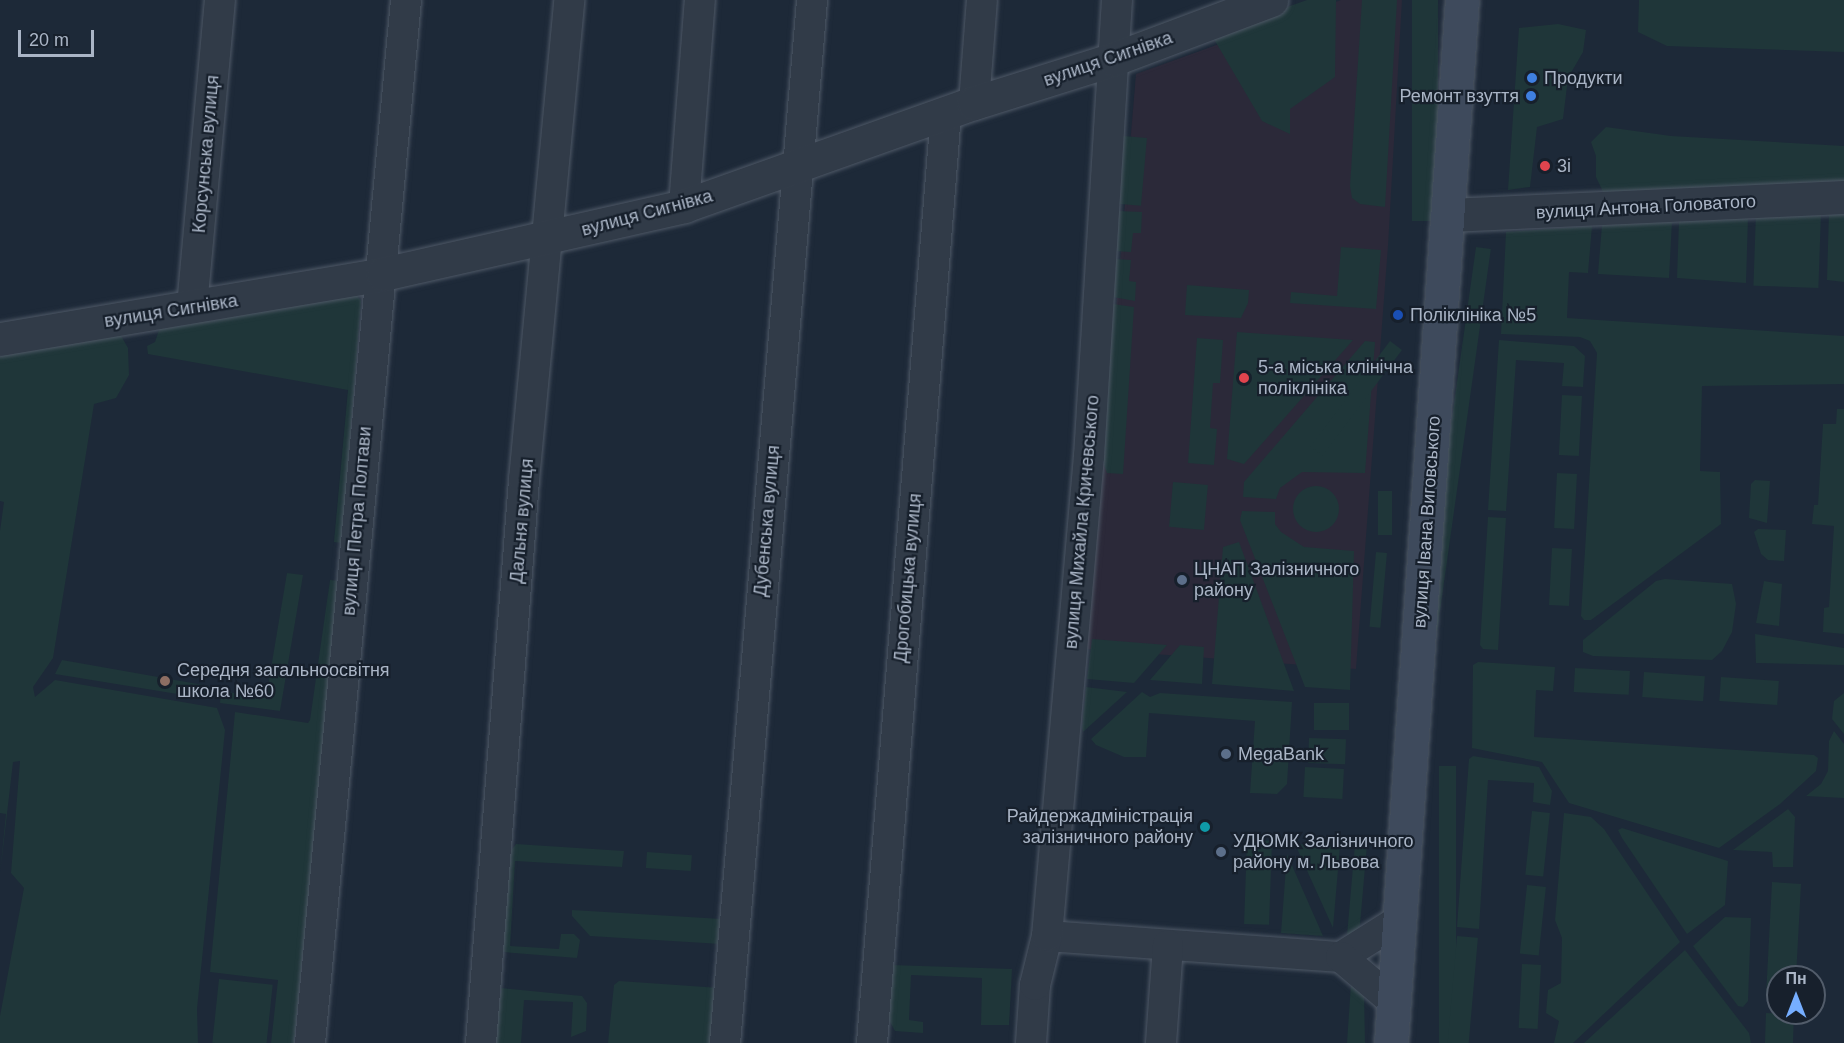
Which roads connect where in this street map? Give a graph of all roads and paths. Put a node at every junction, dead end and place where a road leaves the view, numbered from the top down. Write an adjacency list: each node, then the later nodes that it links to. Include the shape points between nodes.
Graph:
1 (220, 0): 18 (street, Корсунська вулиця)
2 (406, 0): 17 (street, вулиця Петра Полтави)
3 (569, 0): 16 (street, Дальня вулиця)
4 (700, 0): 14 (street)
5 (812, 0): 12 (street, Дубенська вулиця)
6 (981, 0): 11 (street, Дрогобицька вулиця)
7 (1118, 0): 10 (street, вулиця Михайла Кричевського)
8 (1271, 0): 10 (street, вулиця Сигнівка)
9 (1462, 0): 15 (main road, вулиця Івана Виговського)
10 (1114, 58): 11 (street, вулиця Сигнівка); 21 (street, вулиця Михайла Кричевського, via 1089,457)
11 (960, 108): 12 (street, вулиця Сигнівка); 28 (street, Дрогобицька вулиця)
12 (800, 168): 14 (street, вулиця Сигнівка); 27 (street, Дубенська вулиця, via 767,511)
13 (1844, 197): 15 (street, вулиця Антона Головатого)
14 (684, 206): 16 (street, вулиця Сигнівка)
15 (1449, 215): 20 (main road, вулиця Івана Виговського)
16 (550, 239): 17 (street, вулиця Сигнівка); 26 (street, Дальня вулиця, via 524,480)
17 (383, 274): 18 (street, вулиця Сигнівка); 25 (street, вулиця Петра Полтави, via 379,282)
18 (192, 307): 19 (street, вулиця Сигнівка)
19 (0, 339)
20 (1400, 920): 23 (street); 24 (main road, вулиця Івана Виговського)
21 (1047, 936): 22 (street); 29 (street, вулиця Михайла Кричевського, via 1035,985)
22 (1168, 945): 23 (street); 30 (street)
23 (1341, 957): 24 (street)
24 (1394, 1002): 31 (main road, вулиця Івана Виговського)
25 (310, 1043)
26 (481, 1043)
27 (725, 1043)
28 (872, 1043)
29 (1031, 1043)
30 (1161, 1043)
31 (1391, 1043)

